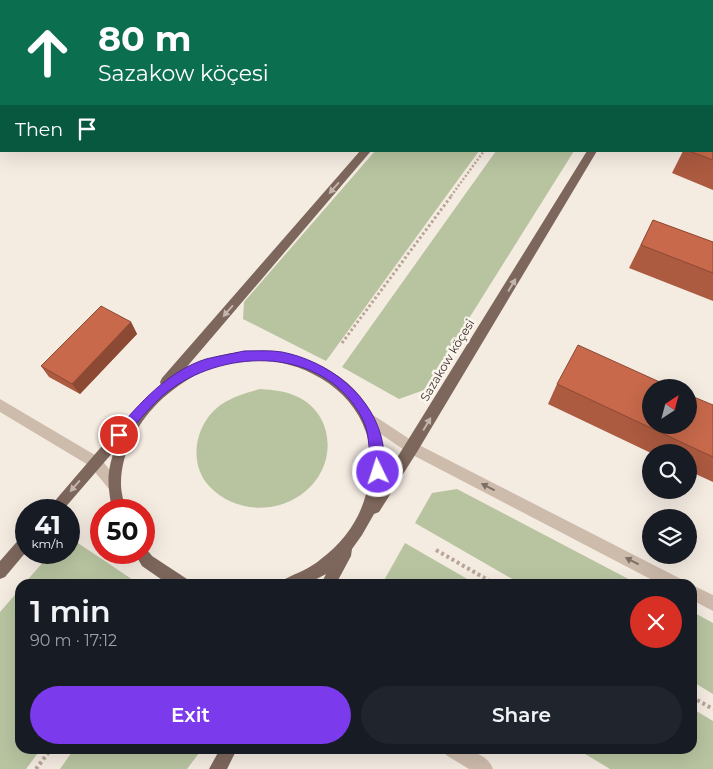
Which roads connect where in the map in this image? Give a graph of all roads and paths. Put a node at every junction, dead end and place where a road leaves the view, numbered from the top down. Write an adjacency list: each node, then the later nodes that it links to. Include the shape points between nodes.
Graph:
1 (365, 152): 6 (main road, one-way to 6)
2 (483, 152): 4 (path)
3 (591, 152): 8 (main road, Sazakow köçesi, one-way to 3)
4 (342, 343)
5 (0, 404): 9 (street)
6 (143, 408): 7 (main road, via 172,382 206,364 244,355 282,357 317,368 346,389); 9 (main road); 10 (main road, via 122,445)
7 (368, 418): 8 (street); 13 (main road, via 376,444 378,472 372,501)
8 (412, 448): 13 (main road, Sazakow köçesi); 22 (street, one-way to 8)
9 (95, 462): 10 (street); 11 (main road, one-way to 11)
10 (114, 485): 12 (main road)
11 (63, 499)
12 (117, 499)
13 (359, 530): 19 (main road, via 327,564); 20 (main road, Sazakow köçesi)
14 (436, 550): 21 (path)
15 (15, 555): 17 (main road)
16 (152, 564): 18 (main road)
17 (0, 572)
18 (174, 579)
19 (299, 579)
20 (331, 579)
21 (486, 579)
22 (666, 579)
23 (697, 595): 24 (street)
24 (713, 603)
25 (697, 700): 26 (path)
26 (713, 709)
27 (47, 754): 30 (path)
28 (226, 754): 31 (main road)
29 (460, 754): 32 (street)
30 (36, 769)
31 (217, 769)
32 (485, 769)

